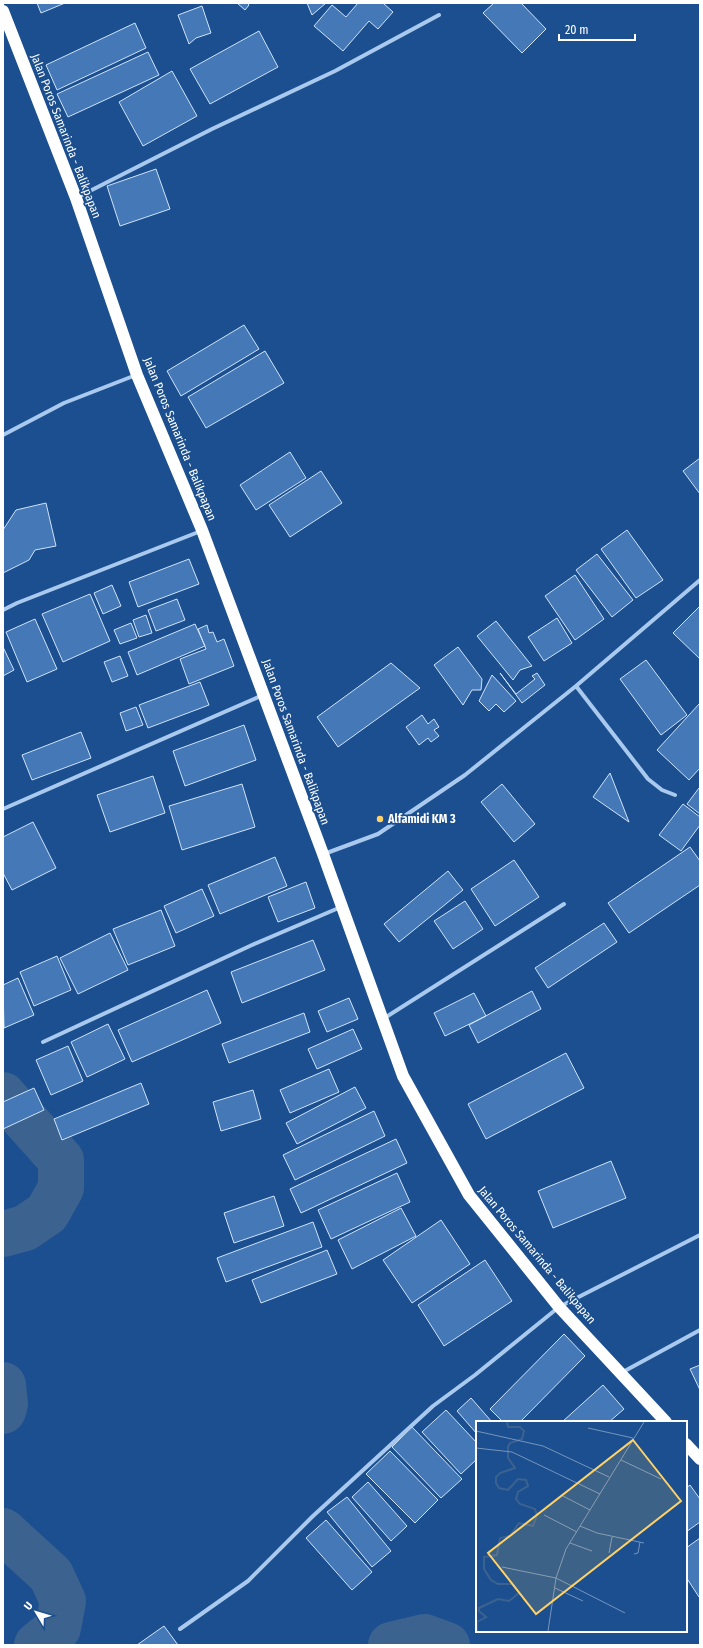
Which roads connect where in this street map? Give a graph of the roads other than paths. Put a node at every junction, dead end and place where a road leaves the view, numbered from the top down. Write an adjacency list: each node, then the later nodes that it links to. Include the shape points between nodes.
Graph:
1 (3, 11): 3 (highway, Jalan Poros Samarinda - Balikpapan)
2 (439, 15): 3 (street, via 335,71 212,129)
3 (76, 198): 4 (highway, Jalan Poros Samarinda - Balikpapan)
4 (137, 375): 5 (street, via 64,403); 6 (highway, Jalan Poros Samarinda - Balikpapan)
5 (3, 435)
6 (202, 530): 8 (street); 10 (highway, Jalan Poros Samarinda - Balikpapan)
7 (700, 580): 9 (street)
8 (3, 610)
9 (576, 686): 11 (street, via 648,779); 13 (street, via 465,775 378,834)
10 (264, 695): 12 (street); 13 (highway, Jalan Poros Samarinda - Balikpapan)
11 (675, 796)
12 (3, 809)
13 (323, 854): 15 (highway, Jalan Poros Samarinda - Balikpapan)
14 (564, 904): 16 (street)
15 (342, 906): 16 (highway, Jalan Poros Samarinda - Balikpapan); 17 (street)
16 (383, 1019): 19 (highway, Jalan Poros Samarinda - Balikpapan, via 404,1076 469,1195)
17 (43, 1042)
18 (700, 1235): 19 (street)
19 (559, 1307): 21 (highway, Jalan Poros Samarinda - Balikpapan); 25 (street, via 433,1406 313,1516 248,1581)
20 (700, 1330): 21 (street)
21 (621, 1373): 22 (highway, Jalan Poros Samarinda - Balikpapan)
22 (665, 1421)
23 (687, 1445): 24 (highway)
24 (700, 1459)
25 (180, 1629)

